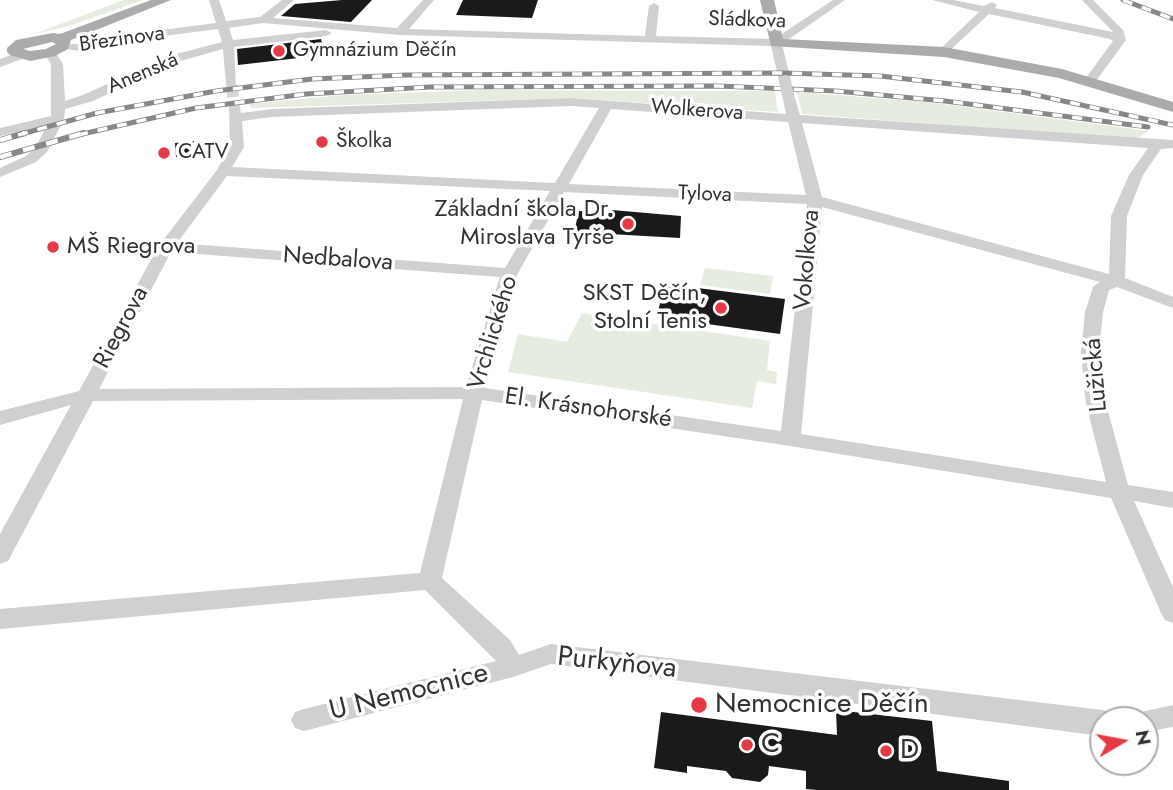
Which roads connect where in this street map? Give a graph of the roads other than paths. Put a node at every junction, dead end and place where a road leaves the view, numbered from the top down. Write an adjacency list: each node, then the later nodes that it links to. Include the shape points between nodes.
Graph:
1 (164, 0): 21 (main road)
2 (214, 0): 13 (street)
3 (289, 0): 12 (street)
4 (429, 0): 15 (street)
5 (766, 0): 19 (main road)
6 (840, 0): 19 (street)
7 (937, 0): 11 (street)
8 (998, 0): 11 (street)
9 (1087, 0): 16 (street, via 1119,32)
10 (654, 6): 18 (street)
11 (986, 10): 16 (street); 23 (street)
12 (264, 20): 13 (street, Březinova); 14 (street, Březinova)
13 (222, 26): 20 (street); 21 (street, Březinova, via 107,40 88,48)
14 (362, 29): 15 (street, Sládkova); 20 (street, Anenská)
15 (400, 32): 18 (street, Sládkova)
16 (1115, 37): 25 (street, via 1120,40)
17 (2, 39): 22 (main road)
18 (650, 39): 19 (street, Sládkova)
19 (776, 43): 23 (main road, Sládkova); 31 (street, Vokolkova, bridge)
20 (228, 44): 26 (street); 30 (street, Anenská, via 173,59)
21 (58, 46): 22 (main road); 30 (street)
22 (21, 49): 24 (street)
23 (944, 52): 25 (main road, Sládkova)
24 (0, 63)
25 (1089, 82): 28 (main road, Sládkova)
26 (232, 85)
27 (607, 105): 29 (street, Wolkerova); 31 (street, Wolkerova); 36 (street, Vrchlického)
28 (1173, 107)
29 (235, 112): 34 (street, Riegrova, via 237,147)
30 (58, 113): 32 (street, Anenská); 35 (street, via 42,149)
31 (794, 117): 33 (street, Wolkerova); 37 (street, Vokolkova)
32 (0, 132)
33 (1165, 145): 40 (street, via 1136,175 1119,216)
34 (223, 171): 36 (street, Tylova); 38 (street, Riegrova)
35 (0, 173)
36 (560, 189): 37 (street, Tylova); 39 (street, Vrchlického)
37 (815, 200): 40 (street, Tylova); 45 (street, Vokolkova)
38 (166, 247): 39 (street, Nedbalova); 43 (street, Riegrova)
39 (510, 273): 42 (street, Vrchlického)
40 (1117, 281): 41 (street, Tylova); 46 (street, Lužická, via 1101,287 1090,354 1096,404)
41 (1173, 303)
42 (474, 393): 43 (street, El. Krásnohorské); 45 (street, El. Krásnohorské); 49 (street, Vrchlického)
43 (86, 395): 44 (street, El. Krásnohorské); 48 (street, Riegrova)
44 (0, 418)
45 (790, 439): 46 (street, El. Krásnohorské)
46 (1119, 491): 47 (street, El. Krásnohorské); 50 (street, Lužická)
47 (1173, 500)
48 (0, 555)
49 (430, 581): 51 (street); 52 (street, via 501,647)
50 (1173, 613)
51 (0, 620)
52 (513, 667): 53 (street, U Nemocnice); 54 (street, Purkyňova, via 551,654)
53 (304, 720)
54 (1089, 722)

